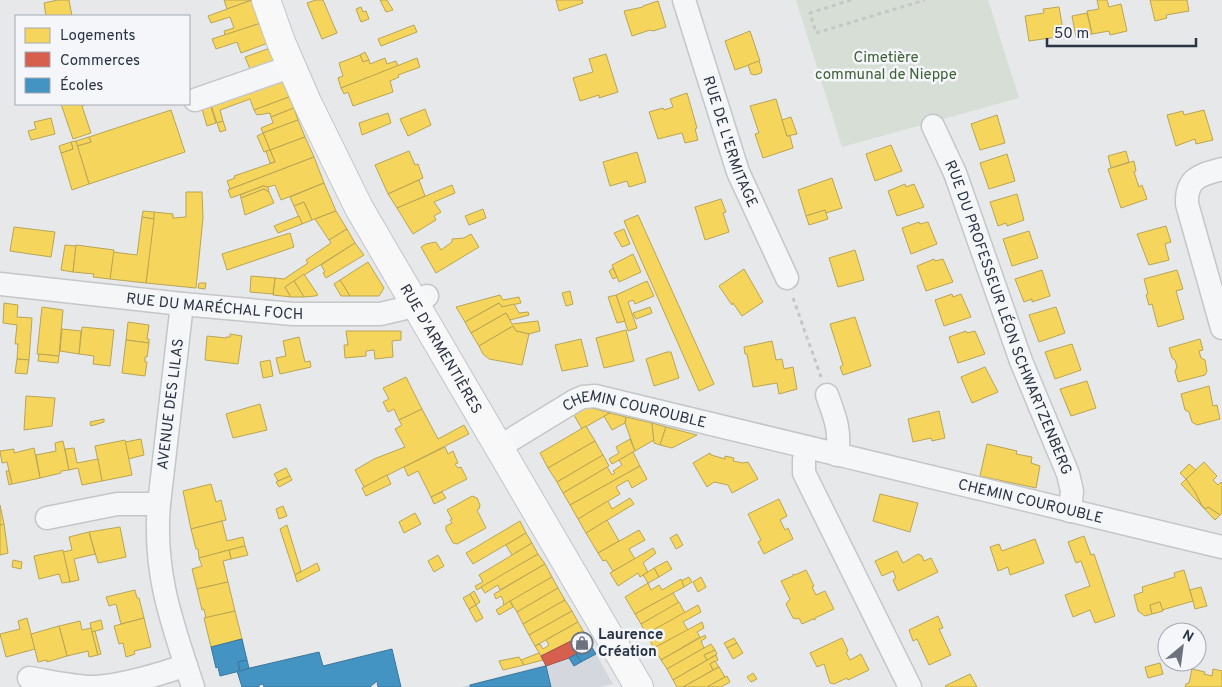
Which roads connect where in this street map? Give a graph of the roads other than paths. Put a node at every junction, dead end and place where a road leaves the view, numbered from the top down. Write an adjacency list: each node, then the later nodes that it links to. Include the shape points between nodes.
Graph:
1 (266, 0): 10 (main road, RUE D'ARMENTIÈRES, via 295,75 359,208)
2 (283, 0): 10 (main road, RUE D'ARMENTIÈRES, via 306,61 351,159)
3 (684, 0): 8 (street, RUE DE L'ERMITAGE, via 738,172)
4 (284, 69): 5 (street)
5 (195, 100)
6 (934, 126): 18 (street, RUE DU PROFESSEUR LÉON SCHWARTZENBERG, via 961,189 1021,361 1068,474 1072,499)
7 (1222, 169): 12 (street, via 1195,179 1187,198)
8 (787, 278)
9 (0, 284): 11 (street, RUE DU MARÉCHAL FOCH)
10 (421, 299): 11 (street, RUE DU MARÉCHAL FOCH, via 397,311 380,314 278,313); 14 (main road, RUE D'ARMENTIÈRES)
11 (182, 304): 17 (street, AVENUE DES LILAS)
12 (1222, 328)
13 (827, 395): 16 (street, via 838,427)
14 (505, 443): 15 (street, CHEMIN COUROUBLE, via 576,400 590,396); 24 (main road, RUE D'ARMENTIÈRES); 25 (main road, RUE D'ARMENTIÈRES)
15 (806, 448): 16 (street, CHEMIN COUROUBLE); 26 (street, via 804,473)
16 (837, 455): 18 (street, CHEMIN COUROUBLE)
17 (159, 504): 19 (street, via 117,504); 21 (street, AVENUE DES LILAS, via 157,534 161,582)
18 (1070, 511): 20 (street, CHEMIN COUROUBLE)
19 (47, 518)
20 (1222, 546)
21 (186, 665): 22 (street, via 104,686 89,687); 23 (street, AVENUE DES LILAS)
22 (29, 678)
23 (193, 687)
24 (639, 687)
25 (654, 687)
26 (910, 687)

